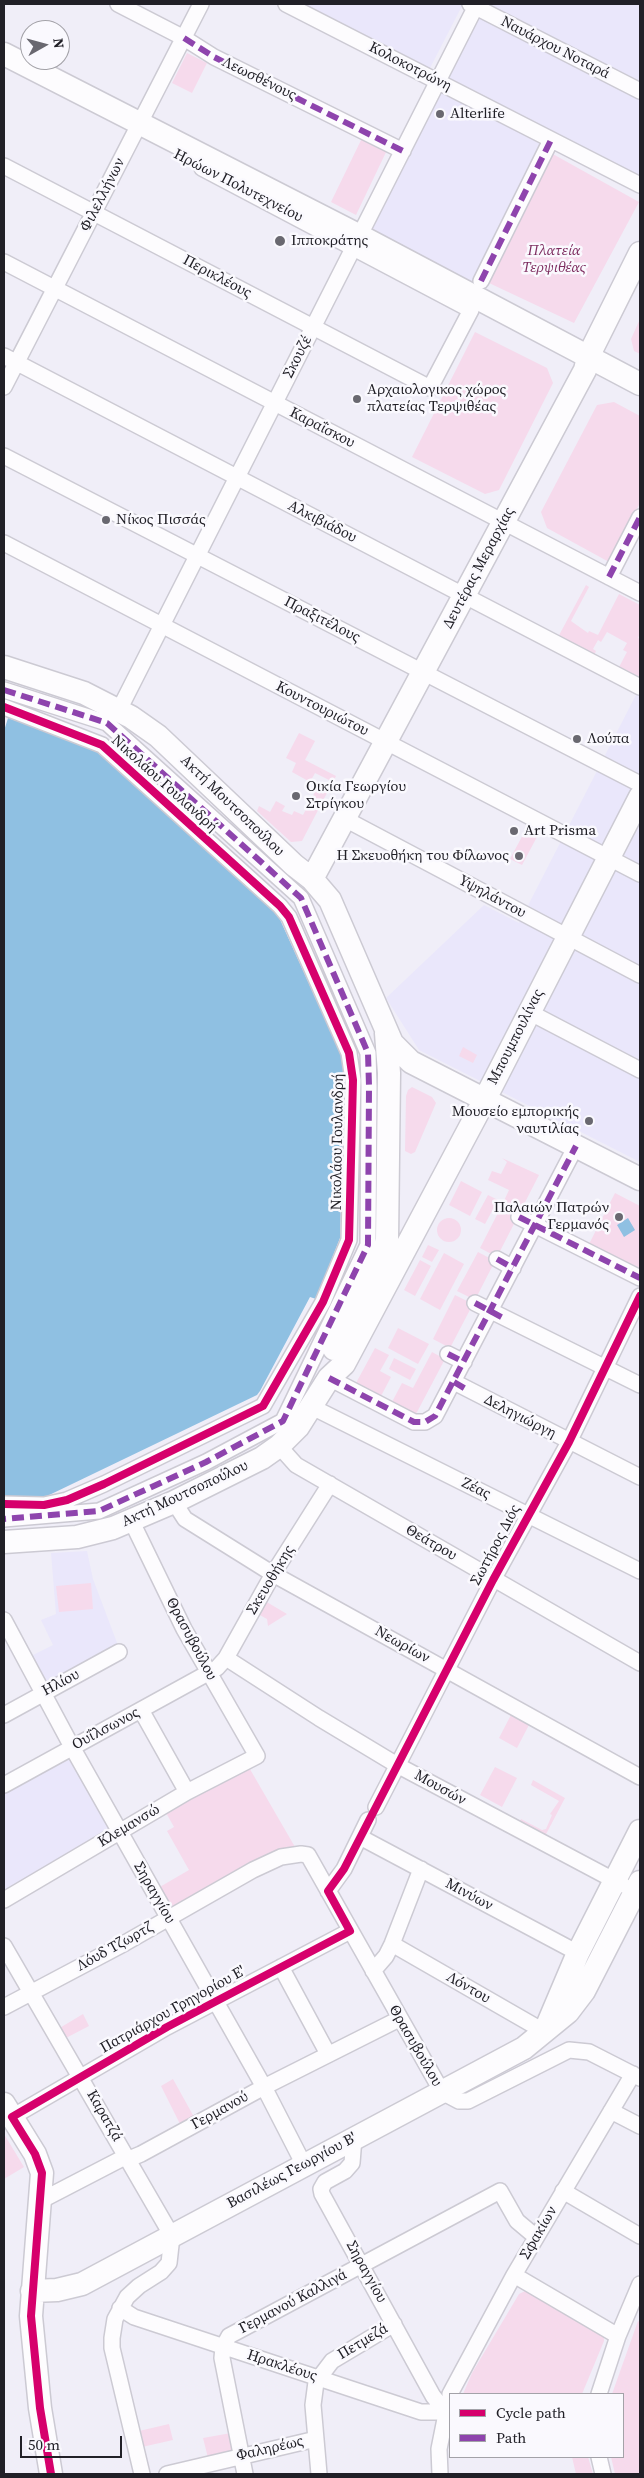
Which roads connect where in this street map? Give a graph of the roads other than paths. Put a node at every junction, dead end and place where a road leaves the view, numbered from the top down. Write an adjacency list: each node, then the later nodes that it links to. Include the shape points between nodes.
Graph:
1 (118, 4): 5 (street, Λεωσθένους)
2 (201, 4): 5 (street, Φιλελλήνων)
3 (286, 4): 8 (street, Κολοκοτρώνη)
4 (474, 5): 8 (street, Σκουζέ); 9 (street, Ναυάρχου Νοταρά)
5 (184, 38): 10 (street, Φιλελλήνων); 12 (street, Λεωσθένους, via 214,57)
6 (4, 54): 10 (main road, Ηρώων Πολυτεχνείου)
7 (4, 66): 10 (street, Ηρώων Πολυτεχνείου)
8 (438, 82): 11 (street, Κολοκοτρώνη); 12 (street, Σκουζέ)
9 (640, 92)
10 (137, 128): 15 (street, Φιλελλήνων); 16 (main road, Ηρώων Πολυτεχνείου)
11 (551, 140): 14 (street, Κολοκοτρώνη); 21 (street)
12 (402, 151): 16 (street, Σκουζέ)
13 (4, 166): 15 (street, Περικλέους)
14 (640, 186)
15 (94, 212): 20 (street, Φιλελλήνων); 22 (street, Περικλέους)
16 (357, 241): 21 (main road, Ηρώων Πολυτεχνείου); 22 (street, Σκουζέ)
17 (640, 253): 24 (main road, Δευτέρας Μεραρχίας)
18 (4, 262): 20 (street, Καραΐσκου)
19 (640, 275): 24 (street, Δευτέρας Μεραρχίας)
20 (54, 288): 23 (street, Φιλελλήνων); 27 (street, Καραΐσκου)
21 (477, 297): 22 (street, Περικλέους, via 430,388); 24 (main road)
22 (313, 328): 27 (street, Σκουζέ)
23 (10, 359): 26 (street, Φιλελλήνων); 29 (street, Αλκιβιάδου)
24 (590, 363): 25 (main road); 31 (main road, Δευτέρας Μεραρχίας)
25 (640, 384)
26 (4, 387)
27 (274, 403): 29 (street, Σκουζέ); 31 (street, Καραΐσκου)
28 (4, 456): 33 (street, Πραξιτέλους)
29 (237, 478): 33 (street, Σκουζέ); 36 (street, Αλκιβιάδου)
30 (640, 517): 34 (street)
31 (504, 522): 34 (street, Καραΐσκου); 36 (main road, Δευτέρας Μεραρχίας)
32 (4, 543): 37 (street, Κουντουριώτου)
33 (197, 556): 37 (street, Σκουζέ); 39 (street, Πραξιτέλους)
34 (609, 577): 35 (street, Καραΐσκου)
35 (640, 593)
36 (464, 596): 39 (main road, Δευτέρας Μεραρχίας); 40 (street, Αλκιβιάδου)
37 (162, 626): 43 (street, Σκουζέ); 44 (street, Κουντουριώτου)
38 (4, 667): 43 (main road, Ακτή Μουτσοπούλου, via 84,693)
39 (423, 672): 44 (main road, Δευτέρας Μεραρχίας); 45 (street, Πραξιτέλους)
40 (640, 687)
41 (4, 690): 81 (street, via 107,722 301,898 368,1052 369,1105 368,1245 283,1421 206,1462 99,1512)
42 (4, 707): 79 (street, Νικολάου Γουλανδρή, via 102,745 280,906 289,917 349,1053 353,1080 349,1240 323,1302 263,1406 67,1500 44,1505)
43 (119, 710): 50 (main road, Ακτή Μουτσοπούλου, via 158,736)
44 (386, 742): 47 (main road, Δευτέρας Μεραρχίας); 48 (street, Κουντουριώτου)
45 (640, 784)
46 (640, 797): 48 (main road, Μπουμπουλίνας)
47 (345, 819): 50 (main road, Δευτέρας Μεραρχίας); 51 (street, Υψηλάντου)
48 (609, 858): 49 (street, Κουντουριώτου); 51 (main road, Μπουμπουλίνας)
49 (640, 874)
50 (312, 880): 54 (main road, Ακτή Μουτσοπούλου, via 336,913)
51 (568, 937): 52 (street, Υψηλάντου); 53 (main road, Μπουμπουλίνας)
52 (640, 975)
53 (529, 1012): 55 (street); 56 (main road, Μπουμπουλίνας)
54 (384, 1025): 56 (main road, via 399,1052 411,1062); 70 (main road, via 389,1073 387,1240 382,1256 330,1357)
55 (640, 1070)
56 (485, 1099): 57 (main road); 70 (main road, Μπουμπουλίνας, via 344,1364)
57 (576, 1146): 58 (main road); 60 (street)
58 (640, 1180)
59 (519, 1216): 60 (street)
60 (535, 1225): 62 (street); 63 (street)
61 (497, 1259): 62 (street)
62 (513, 1268): 66 (street)
63 (640, 1278)
64 (640, 1296): 69 (street, Σωτήρος Διός)
65 (475, 1303): 66 (street)
66 (490, 1311): 68 (street); 69 (street)
67 (448, 1354): 68 (street)
68 (464, 1362): 71 (street)
69 (606, 1368): 72 (street); 74 (street, Σωτήρος Διός)
70 (329, 1378): 71 (street, via 385,1403 414,1422 425,1422 438,1412); 73 (main road, Ακτή Μουτσοπούλου)
71 (454, 1382): 74 (street, Δεληγιώργη)
72 (640, 1385)
73 (312, 1407): 75 (main road, Ακτή Μουτσοπούλου); 80 (street, Ζέας)
74 (569, 1442): 76 (street, Δεληγιώργη); 80 (street, Σωτήρος Διός)
75 (279, 1446): 77 (street, Θεάτρου, via 296,1465); 78 (main road, Ακτή Μουτσοπούλου, via 262,1458)
76 (640, 1477)
77 (330, 1484): 85 (street, Σκευοθήκης); 86 (street, Θεάτρου)
78 (174, 1502): 82 (main road, Ακτή Μουτσοπούλου); 85 (street, Νεωρίων, via 185,1519)
79 (4, 1504)
80 (528, 1515): 84 (street, Ζέας); 86 (street, Σωτήρος Διός)
81 (4, 1519)
82 (131, 1520): 83 (main road, Ακτή Μουτσοπούλου, via 77,1537); 92 (street, Θρασυβούλου)
83 (4, 1542)
84 (640, 1571)
85 (273, 1574): 89 (street, Σκευοθήκης); 91 (street, Νεωρίων)
86 (493, 1580): 90 (street, Θεάτρου); 91 (street, Σωτήρος Διός)
87 (4, 1620): 93 (street, Σηραγγίου)
88 (120, 1652): 93 (street, Ηλίου)
89 (226, 1658): 92 (street, Σκευοθήκης); 98 (street, Μουσών)
90 (640, 1663)
91 (446, 1669): 98 (street, Σωτήρος Διός); 99 (street, Νεωρίων)
92 (209, 1674): 94 (street, Ουΐλσωνος); 97 (street, Θρασυβούλου)
93 (42, 1693): 95 (street, Ηλίου); 96 (street, Σηραγγίου)
94 (141, 1710): 96 (street, Ουΐλσωνος); 101 (street)
95 (4, 1715)
96 (72, 1747): 100 (street, Ουΐλσωνος); 103 (street, Σηραγγίου)
97 (256, 1756): 101 (street, Κλεμανσώ)
98 (397, 1765): 104 (street, Σωτήρος Διός); 107 (street, Μουσών)
99 (640, 1777)
100 (4, 1785)
101 (187, 1792): 103 (street, Κλεμανσώ)
102 (640, 1830): 107 (main road, Βασιλέως Γεωργίου Β')
103 (120, 1832): 110 (street, Κλεμανσώ); 111 (street, Σηραγγίου)
104 (360, 1837): 106 (street, Μινύων); 109 (street, Σωτήρος Διός)
105 (308, 1855): 109 (street, Θρασυβούλου); 111 (street, Λόυδ Τζωρτζ, via 289,1855 273,1861)
106 (421, 1869): 113 (street); 115 (street, Μινύων)
107 (615, 1880): 108 (street, Μουσών); 115 (main road, Βασιλέως Γεωργίου Β')
108 (638, 1887): 122 (main road, Βασιλέως Γεωργίου Β', via 584,1992 568,2012)
109 (328, 1891): 112 (street, Θρασυβούλου)
110 (4, 1900)
111 (168, 1917): 118 (street, Λόυδ Τζωρτζ); 119 (street, Σηραγγίου)
112 (350, 1931): 116 (street, Πατριάρχου Γρηγορίου Ε'); 117 (street, Θρασυβούλου)
113 (392, 1944): 117 (street); 122 (street, Λόντου)
114 (4, 1946): 118 (street, Καρατζά)
115 (578, 1953): 122 (main road, Βασιλέως Γεωργίου Β')
116 (281, 1967): 119 (street, Πατριάρχου Γρηγορίου Ε'); 123 (street)
117 (373, 1971): 121 (street, Θρασυβούλου)
118 (32, 1992): 120 (street, Λόυδ Τζωρτζ); 124 (street, Καρατζά)
119 (216, 2002): 124 (street, Πατριάρχου Γρηγορίου Ε'); 126 (street, Σηραγγίου)
120 (4, 2007)
121 (399, 2019): 123 (street, Γερμανού); 127 (street, Θρασυβούλου)
122 (544, 2032): 127 (main road, Βασιλέως Γεωργίου Β', via 524,2048)
123 (328, 2054): 126 (street, Γερμανού)
124 (81, 2076): 128 (street, Πατριάρχου Γρηγορίου Ε'); 132 (street, Καρατζά)
125 (636, 2076): 127 (street, Θρασυβούλου, via 589,2052 569,2050 464,2102); 129 (street, Σφακίων)
126 (264, 2087): 132 (street, Γερμανού); 133 (street, Σηραγγίου)
127 (442, 2092): 131 (main road, Βασιλέως Γεωργίου Β')
128 (8, 2111): 135 (main road, via 39,2164)
129 (611, 2111): 130 (street); 134 (street, Σφακίων)
130 (640, 2126)
131 (354, 2138): 133 (main road, Βασιλέως Γεωργίου Β'); 139 (street, Σηραγγίου, via 349,2168 324,2182 321,2189)
132 (129, 2159): 135 (street, Γερμανού, via 121,2159); 136 (street, Καρατζά)
133 (304, 2165): 136 (main road, Βασιλέως Γεωργίου Β')
134 (563, 2191): 137 (street); 138 (street, Σφακίων)
135 (40, 2201): 142 (main road)
136 (172, 2236): 142 (main road, Βασιλέως Γεωργίου Β', via 82,2284); 143 (street, via 169,2263 134,2289)
137 (640, 2236)
138 (536, 2237): 139 (street, Γερμανού Καλλιγά, via 522,2228 500,2191); 140 (street, Σφακίων)
139 (362, 2265): 144 (street, Σηραγγίου); 146 (street, Γερμανού Καλλιγά, via 232,2334)
140 (514, 2275): 145 (street); 148 (street, Σφακίων)
141 (640, 2284): 145 (street)
142 (32, 2291): 155 (main road, via 35,2366)
143 (120, 2308): 146 (street, Ηρακλέους, via 134,2317); 156 (street, via 112,2348)
144 (394, 2324): 147 (street, Πετμεζά, via 337,2357); 151 (street, Σηραγγίου, via 433,2396)
145 (618, 2336): 149 (street)
146 (223, 2347): 147 (street, Ηρακλέους); 153 (street, via 222,2362)
147 (318, 2378): 151 (street, Ηρακλέους, via 421,2412); 152 (street, via 313,2397)
148 (451, 2393)
149 (598, 2393)
150 (449, 2398): 151 (street, Σφακίων)
151 (446, 2412): 160 (street, Σφακίων, via 439,2449)
152 (316, 2439): 153 (street, Φαληρέως); 159 (street)
153 (241, 2456): 157 (street, Φαληρέως); 158 (street)
154 (599, 2458): 161 (street)
155 (51, 2474)
156 (142, 2474)
157 (167, 2474)
158 (244, 2474)
159 (319, 2474)
160 (440, 2474)
161 (603, 2474)

